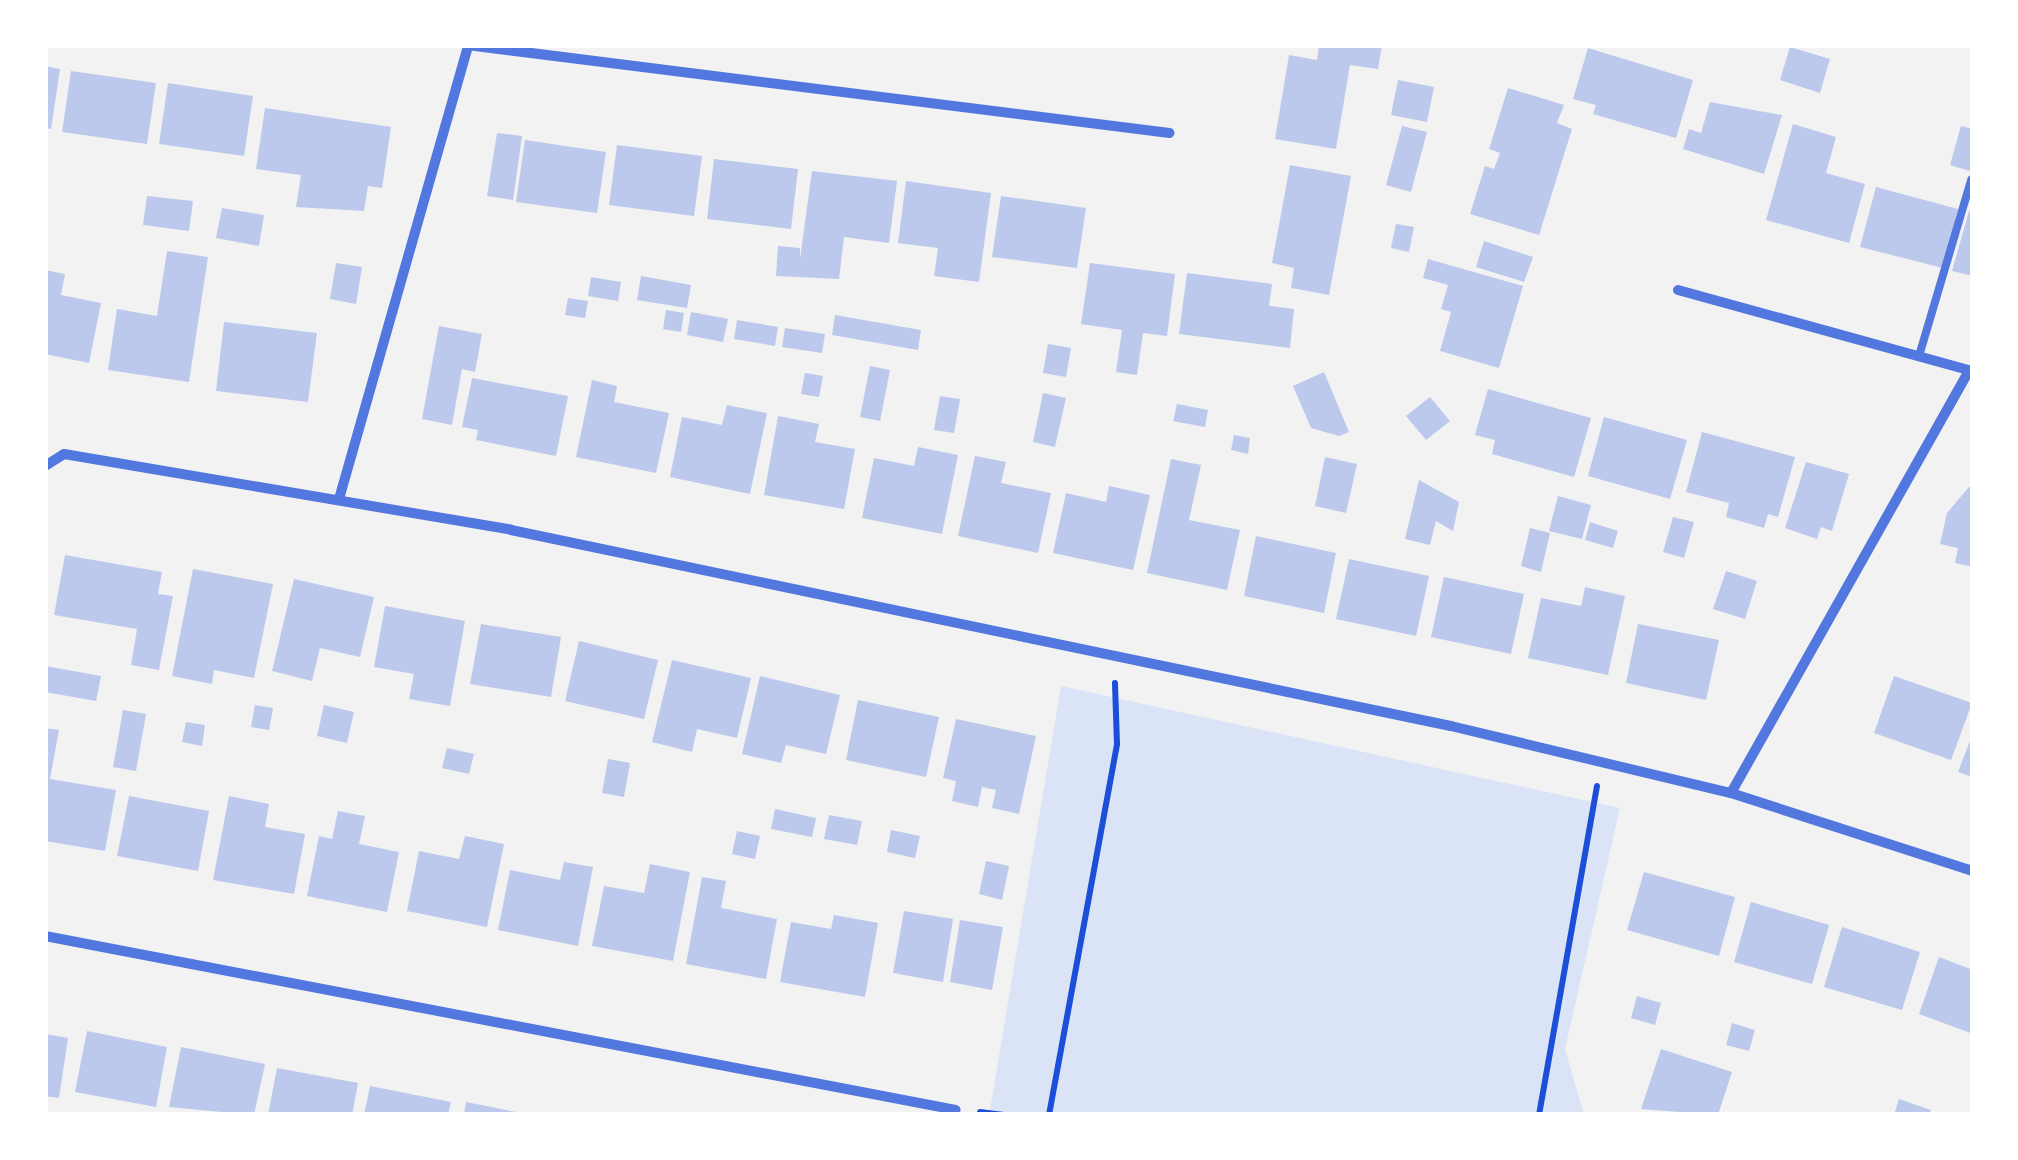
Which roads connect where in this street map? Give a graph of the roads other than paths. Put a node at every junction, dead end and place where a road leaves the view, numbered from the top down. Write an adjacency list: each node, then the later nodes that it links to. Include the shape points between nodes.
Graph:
1 (467, 45): 2 (street); 8 (street)
2 (1170, 133)
3 (1971, 180): 5 (lane)
4 (1678, 290): 5 (street)
5 (1920, 356): 6 (street)
6 (1971, 371): 9 (street)
7 (45, 466): 8 (street, via 64,454)
8 (338, 499): 9 (street, via 1119,656)
9 (1731, 793): 10 (street)
10 (1973, 872)
11 (45, 936): 12 (street)
12 (956, 1110)

